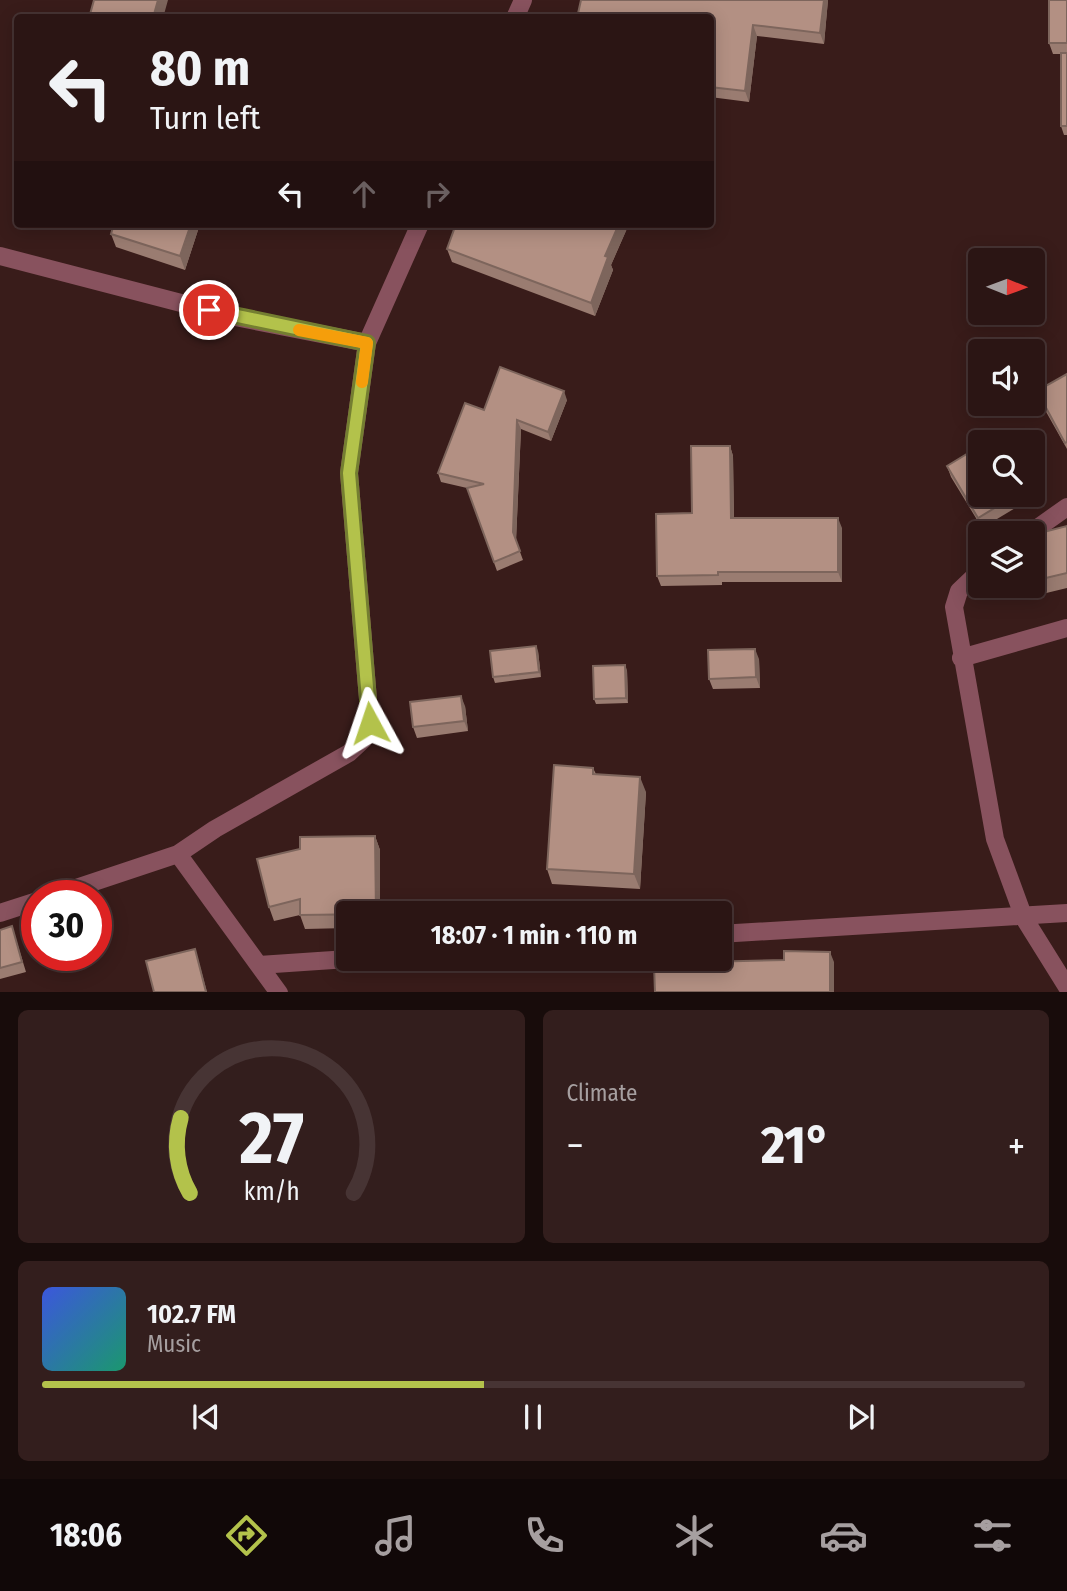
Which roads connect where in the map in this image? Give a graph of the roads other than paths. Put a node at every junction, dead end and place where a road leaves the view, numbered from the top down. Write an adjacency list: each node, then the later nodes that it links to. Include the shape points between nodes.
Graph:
1 (418, 228): 3 (street)
2 (0, 256): 3 (street, via 236,317)
3 (367, 343): 9 (street, via 349,473 370,723 363,740 349,753)
4 (1067, 506): 5 (street)
5 (1045, 522)
6 (968, 583): 8 (street, via 954,607)
7 (1067, 628): 8 (street)
8 (961, 658): 14 (street, via 995,839)
9 (178, 854): 10 (street); 17 (street)
10 (100, 880)
11 (21, 906): 12 (street)
12 (0, 913)
13 (1067, 914): 14 (street)
14 (1024, 918): 15 (street); 18 (street)
15 (732, 933)
16 (336, 960): 17 (street)
17 (259, 965): 19 (street)
18 (1067, 987)
19 (279, 992)

